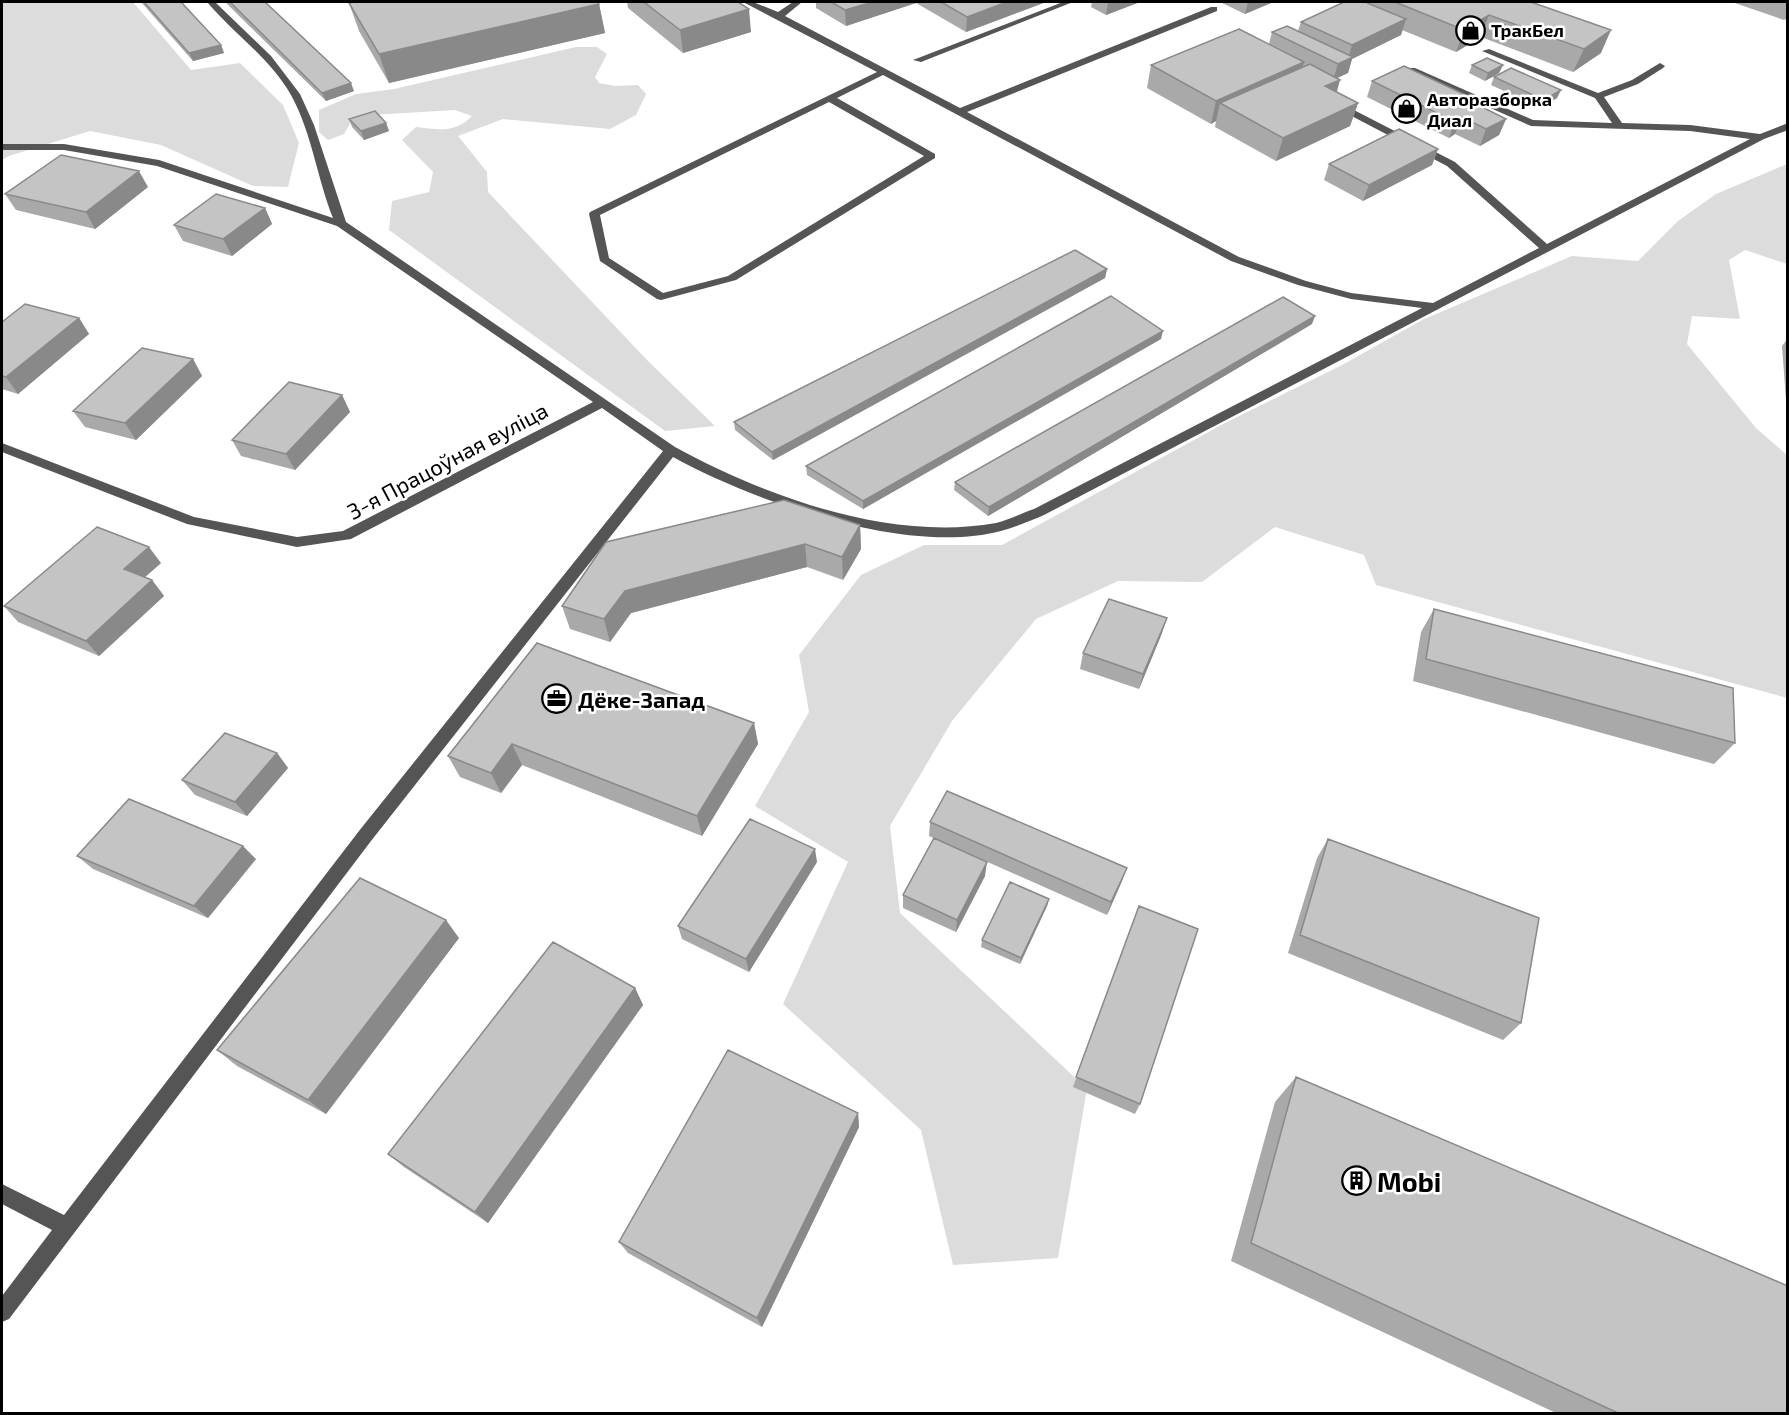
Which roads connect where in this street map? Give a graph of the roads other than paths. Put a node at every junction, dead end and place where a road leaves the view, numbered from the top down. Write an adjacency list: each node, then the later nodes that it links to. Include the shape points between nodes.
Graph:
1 (211, 2): 20 (street, via 295,93)
2 (747, 2): 6 (street)
3 (798, 2): 6 (street)
4 (1069, 2): 8 (street)
5 (1214, 9): 15 (street)
6 (779, 16): 11 (street)
7 (1486, 51): 12 (street)
8 (918, 60)
9 (1660, 66): 12 (street)
10 (1412, 70): 16 (street, via 1531,123)
11 (883, 72): 13 (street); 15 (street)
12 (1598, 96): 16 (street)
13 (829, 98): 13 (street, via 594,214 604,259 661,297 732,278 931,156)
14 (1347, 110): 21 (street, via 1452,164)
15 (958, 112): 22 (street, via 1235,259 1351,296)
16 (1617, 124): 18 (street)
17 (1788, 126): 18 (street)
18 (1761, 137): 21 (street)
19 (2, 147): 20 (street, via 64,147 159,163)
20 (341, 224): 23 (street)
21 (1545, 248): 22 (street)
22 (1433, 306): 25 (street, via 1039,512 999,527 958,532 867,524 750,488)
23 (600, 404): 24 (street, 3-я Працоўная вуліца, via 346,536 297,542 192,522); 25 (street)
24 (2, 447)
25 (670, 450): 27 (street, via 365,836)
26 (2, 1194): 27 (street)
27 (68, 1227): 28 (street)
28 (2, 1312)

